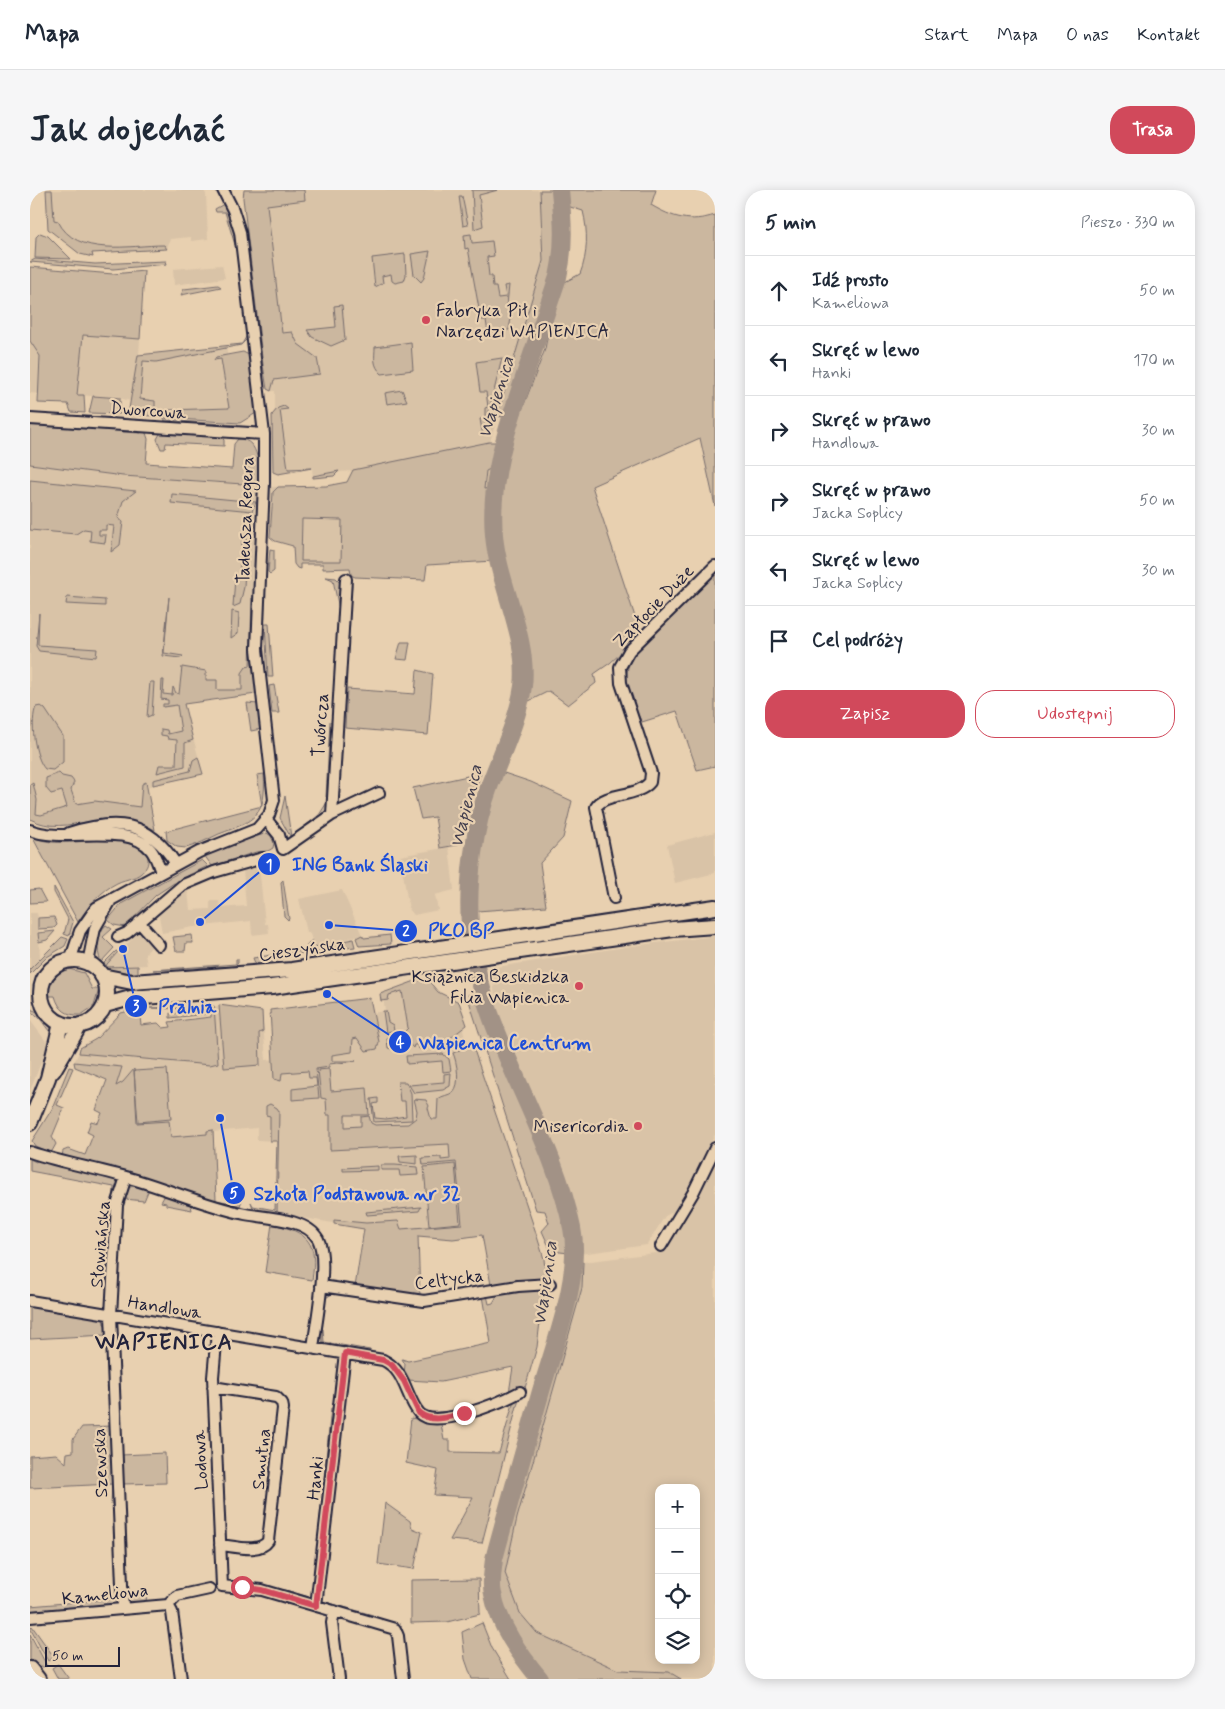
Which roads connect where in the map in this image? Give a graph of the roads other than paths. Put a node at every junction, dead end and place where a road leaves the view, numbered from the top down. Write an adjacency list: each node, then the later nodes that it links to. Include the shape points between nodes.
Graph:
1 (224, 190): 3 (street, Tadeusza Regera, via 240,232)
2 (30, 419): 3 (street, Dworcowa)
3 (264, 434): 8 (street, Tadeusza Regera, via 257,649 275,790)
4 (715, 566): 14 (street, Zapłocie Duże, via 630,651 620,667 620,683 651,773 650,782 638,791 599,802 596,807)
5 (346, 579): 7 (street, Twórcza)
6 (379, 794): 7 (street)
7 (332, 815): 8 (street, via 283,849 279,835)
8 (266, 820): 12 (street, via 252,832 209,847)
9 (30, 830): 10 (street, via 46,835)
10 (64, 835): 12 (street, via 106,824 133,827 158,840); 13 (street, via 130,838 150,848)
11 (263, 858): 17 (street, via 183,885)
12 (176, 864): 13 (street)
13 (161, 872): 15 (street)
14 (614, 898)
15 (112, 899): 21 (street, via 96,908 85,922); 22 (street, via 95,928)
16 (715, 907): 23 (main road, Cieszyńska, via 292,970 132,982)
17 (139, 922): 19 (street); 20 (street)
18 (715, 926): 26 (main road, Cieszyńska, via 673,929 272,987 131,998)
19 (118, 937)
20 (159, 945)
21 (70, 961): 22 (main road); 24 (main road, via 53,968)
22 (88, 963): 23 (main road)
23 (102, 976): 26 (main road, via 106,990)
24 (36, 984): 25 (main road)
25 (36, 1003): 27 (main road)
26 (105, 1005): 28 (main road, via 95,1018)
27 (60, 1023): 28 (main road); 29 (main road)
28 (80, 1026): 29 (main road)
29 (48, 1078): 30 (main road)
30 (30, 1123)
31 (715, 1148): 34 (street, via 694,1192)
32 (30, 1152): 33 (street, via 66,1164)
33 (126, 1177): 36 (street, via 205,1205 306,1227 321,1247); 38 (street, Słowiańska, via 117,1205)
34 (661, 1246)
35 (550, 1284): 36 (street, Celtycka, via 424,1301)
36 (321, 1286): 40 (street)
37 (30, 1301): 38 (street, Handlowa)
38 (110, 1315): 39 (street, Handlowa); 48 (street, Szewska)
39 (217, 1332): 40 (street, Handlowa); 42 (street, Lodowa)
40 (313, 1348): 41 (street, Handlowa)
41 (345, 1353): 43 (street, Handlowa, via 383,1360 396,1370 419,1413 427,1417 464,1413); 47 (street, Hanki)
42 (213, 1387): 44 (street, Lodowa); 44 (street, Smutna, via 276,1397 283,1408 268,1541 257,1548)
43 (520, 1392)
44 (220, 1545): 47 (street, Lodowa, via 222,1586 262,1590)
45 (209, 1589): 46 (street, Kameliowa, via 177,1596)
46 (168, 1605): 48 (street, Kameliowa); 53 (street, via 172,1612)
47 (316, 1606): 49 (street)
48 (123, 1609): 50 (street, Kameliowa)
49 (334, 1612): 54 (street, via 332,1623); 55 (street, via 395,1629)
50 (30, 1617)
51 (30, 1669): 52 (main road)
52 (38, 1679)
53 (181, 1679)
54 (338, 1679)
55 (403, 1679)

